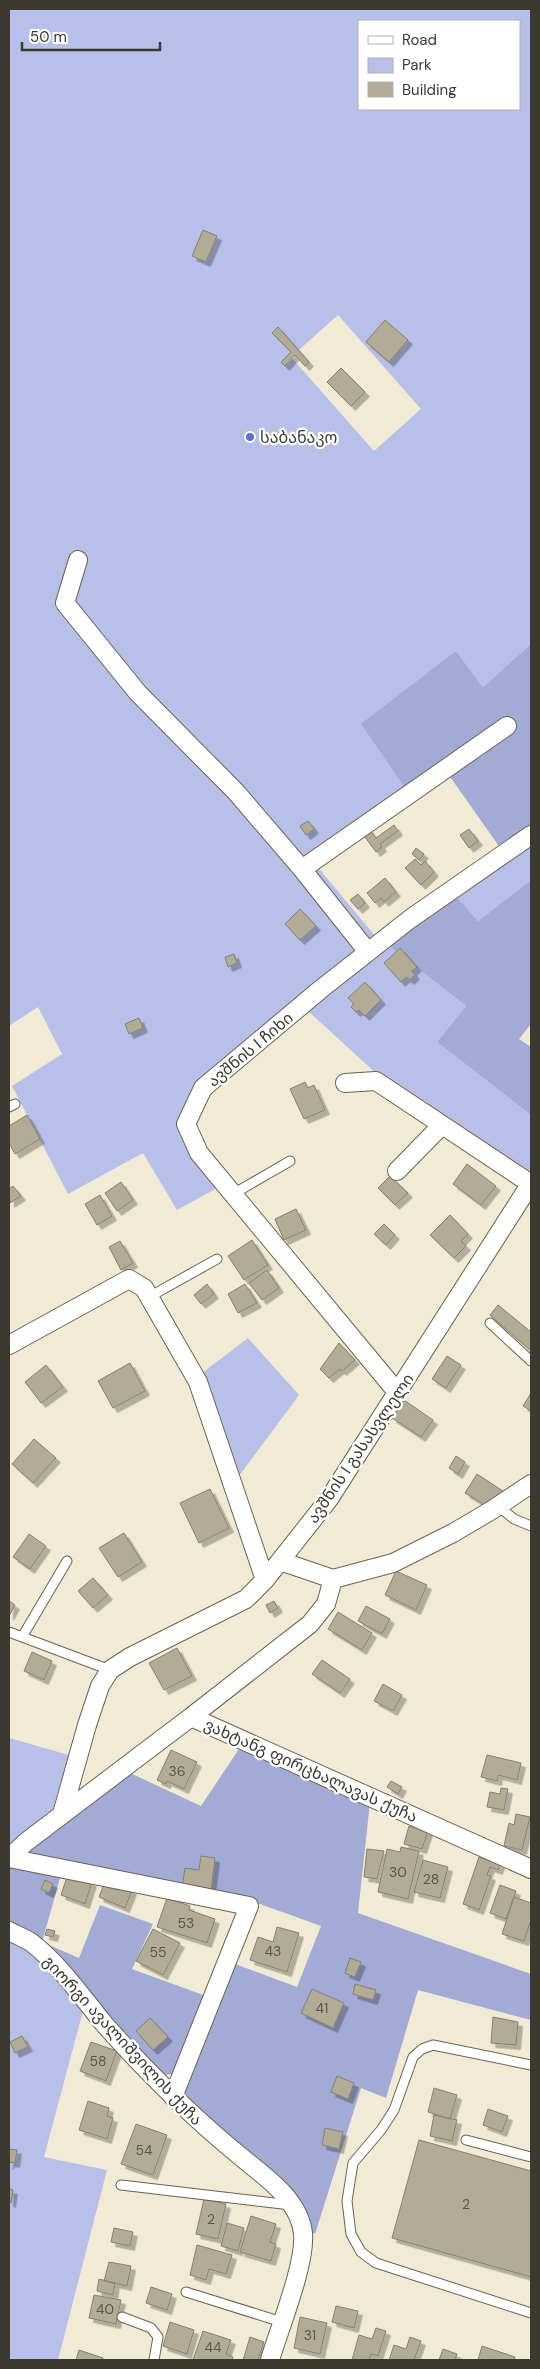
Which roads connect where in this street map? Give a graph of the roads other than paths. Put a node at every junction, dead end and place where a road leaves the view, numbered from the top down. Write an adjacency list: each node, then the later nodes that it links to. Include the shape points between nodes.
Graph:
1 (78, 560): 4 (street, via 65,604 138,694 236,792)
2 (507, 726): 4 (street)
3 (531, 835): 5 (street, ავშნის I ჩიხი)
4 (302, 869): 5 (street)
5 (368, 952): 11 (street, ავშნის I ჩიხი, via 203,1088 186,1124 199,1153)
6 (345, 1083): 7 (street, via 376,1082)
7 (442, 1125): 9 (street); 10 (street)
8 (290, 1161): 11 (lane)
9 (397, 1172)
10 (531, 1184): 17 (street, ავშნის I გასასვლელი)
11 (233, 1194): 17 (street, ავშნის I ჩიხი)
12 (217, 1259): 13 (lane)
13 (149, 1296): 15 (street, via 144,1288 129,1279); 24 (street, via 198,1382)
14 (490, 1323): 16 (lane)
15 (9, 1345)
16 (531, 1361)
17 (398, 1392): 22 (street, ავშნის I გასასვლელი, via 329,1499)
18 (531, 1484): 19 (street)
19 (498, 1506): 20 (lane, via 514,1519); 23 (street, via 453,1533 393,1562)
20 (531, 1526)
21 (67, 1561): 26 (lane)
22 (280, 1561): 23 (street); 24 (street, ავშნის I გასასვლელი)
23 (333, 1579): 28 (street, via 326,1604 310,1624)
24 (265, 1580): 27 (street, ავშნის I გასასვლელი, via 246,1599)
25 (9, 1632): 26 (lane)
26 (22, 1637): 27 (lane)
27 (110, 1670): 29 (street, ავშნის I გასასვლელი, via 100,1686)
28 (191, 1717): 29 (street, ვახტანგ ფირცხალავას ქუჩა); 31 (street, ვახტანგ ფირცხალავას ქუჩა)
29 (62, 1814): 30 (street, ვახტანგ ფირცხალავას ქუჩა)
30 (9, 1858): 34 (street, via 249,1906)
31 (531, 1869)
32 (9, 1931): 34 (street, გიორგი ავალიშვილის ქუჩა, via 31,1943 69,1980)
33 (531, 2065): 40 (lane, via 433,2045 422,2048 414,2056 394,2110 353,2163 347,2201 351,2234 361,2252 376,2263)
34 (173, 2097): 38 (street, გიორგი ავალიშვილის ქუჩა)
35 (466, 2140): 36 (lane)
36 (531, 2157)
37 (121, 2185): 38 (lane)
38 (294, 2205): 42 (street, გიორგი ავალიშვილის ქუჩა, via 303,2233 301,2260)
39 (186, 2292): 42 (lane)
40 (531, 2313)
41 (122, 2317): 43 (lane, via 151,2328 158,2337)
42 (282, 2322): 44 (street, გიორგი ავალიშვილის ქუჩა)
43 (154, 2360)
44 (270, 2360)

